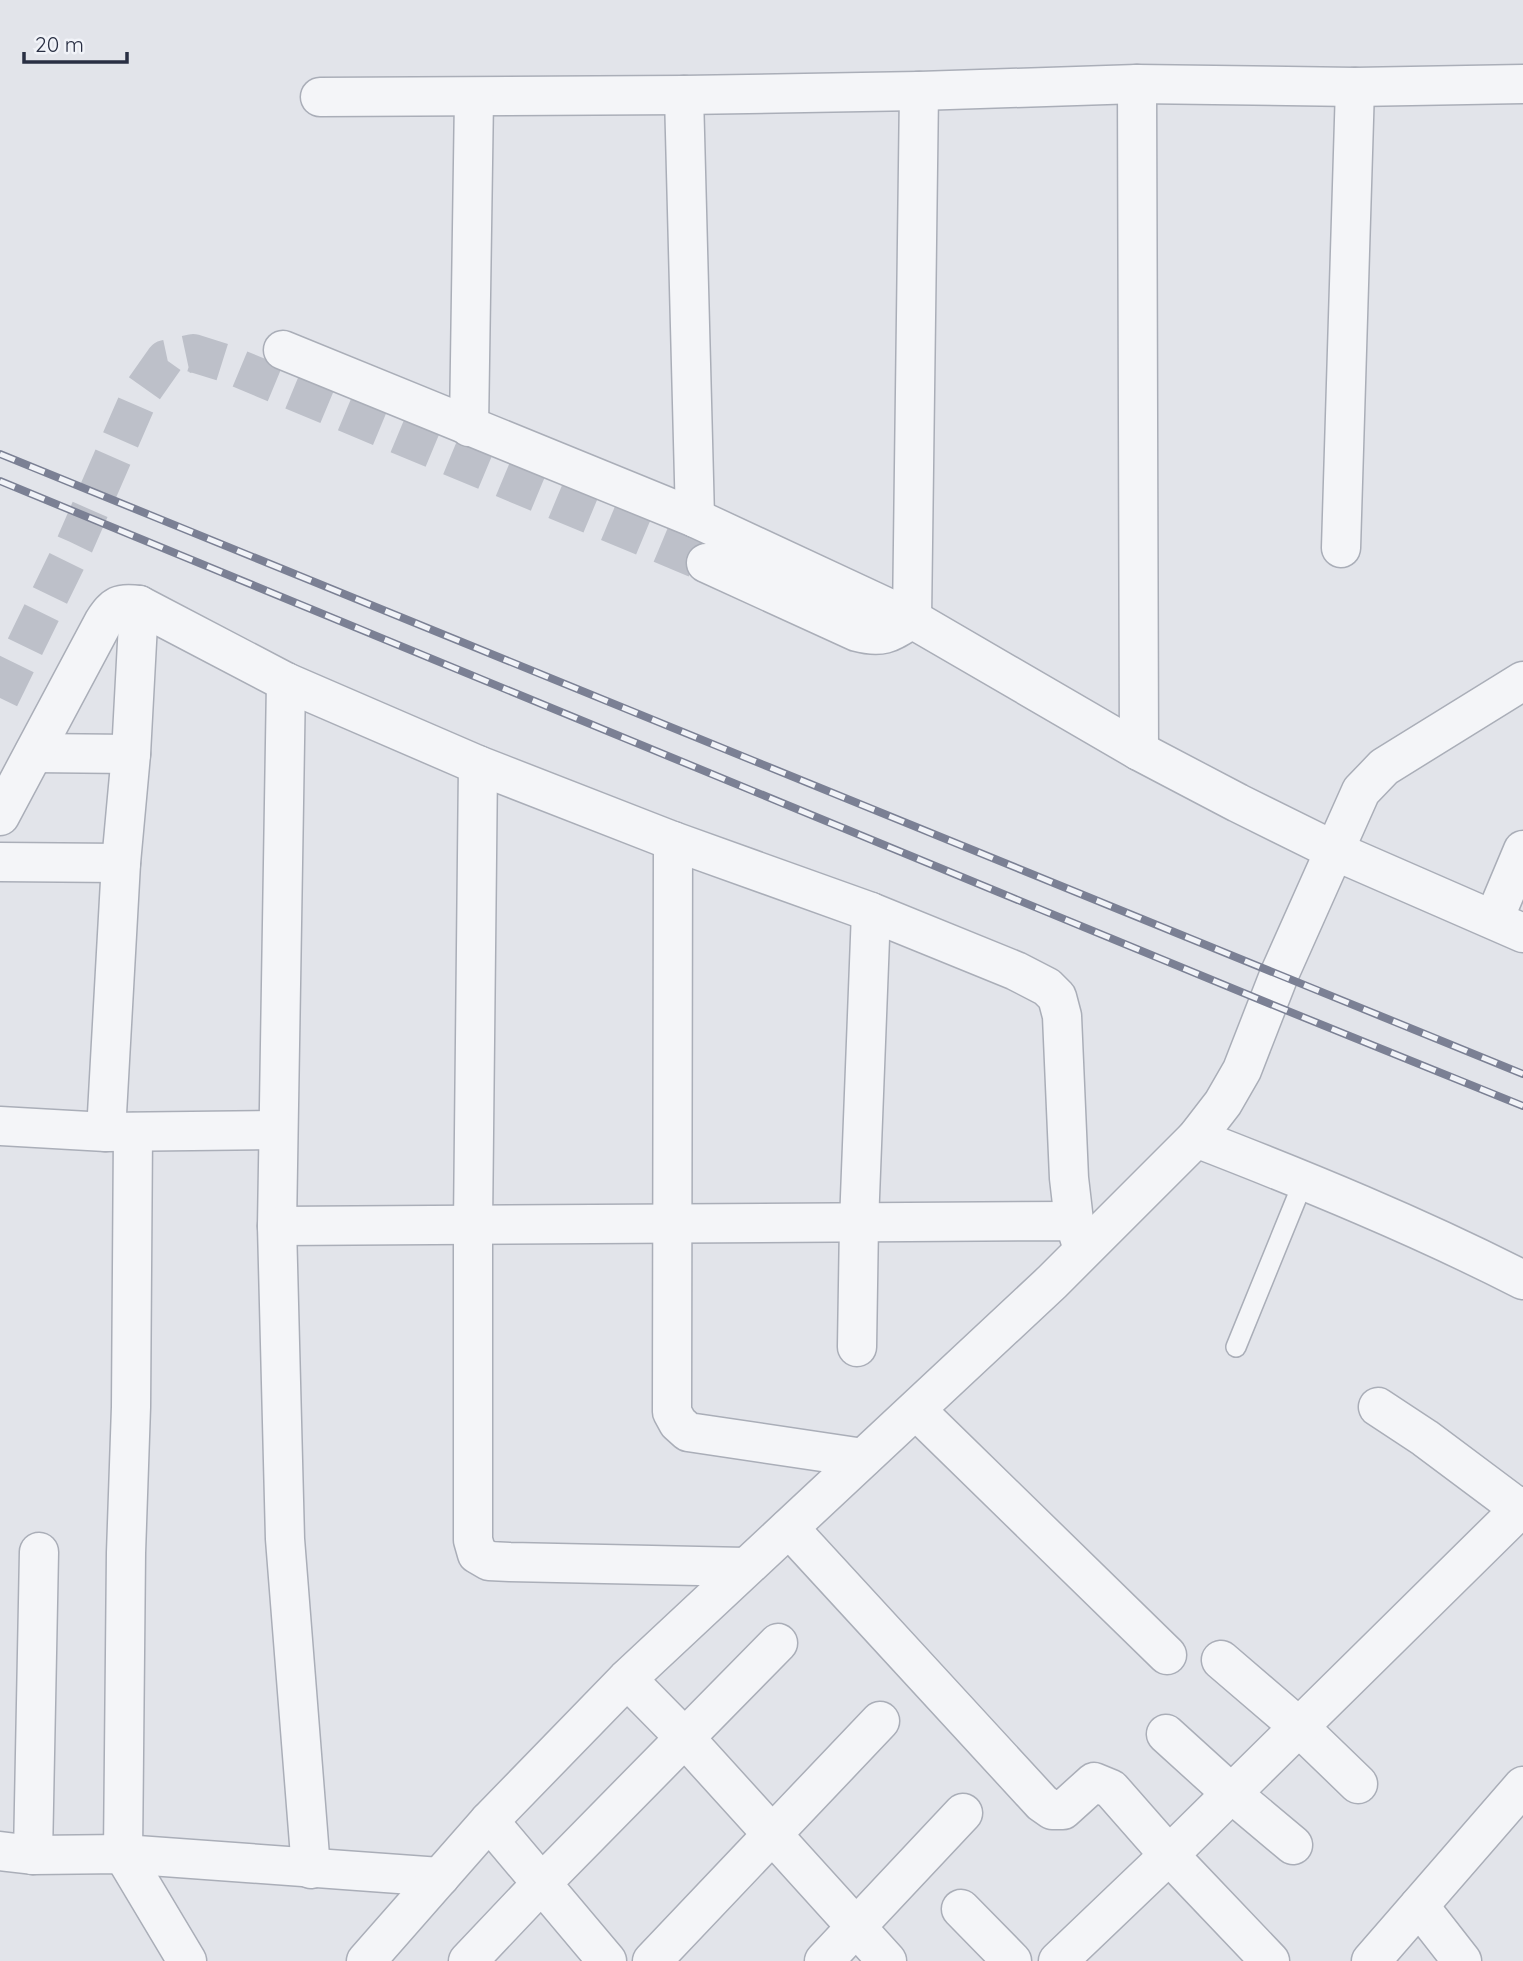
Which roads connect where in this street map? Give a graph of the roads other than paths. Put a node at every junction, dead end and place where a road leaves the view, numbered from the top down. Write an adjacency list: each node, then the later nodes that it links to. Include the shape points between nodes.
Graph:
1 (1137, 84): 3 (street); 4 (street); 17 (street)
2 (1523, 84): 3 (street)
3 (1355, 88): 11 (street)
4 (919, 91): 5 (street); 14 (street)
5 (684, 95): 7 (street); 10 (street)
6 (320, 97): 7 (street)
7 (474, 97): 9 (street)
8 (283, 350): 9 (street)
9 (468, 426): 10 (street)
10 (695, 518): 14 (street)
11 (1342, 548)
12 (706, 563): 14 (street, via 856,632 888,634)
13 (139, 605): 16 (street); 18 (street, via 114,607 104,621); 19 (street)
14 (912, 619): 17 (street)
15 (1523, 681): 24 (street, via 1384,767 1361,791)
16 (286, 682): 20 (street); 30 (street)
17 (1139, 751): 24 (street)
18 (34, 753): 19 (street); 21 (street)
19 (131, 754): 26 (street)
20 (478, 765): 22 (street); 36 (street)
21 (0, 816)
22 (673, 841): 27 (street); 35 (street)
23 (1523, 850): 28 (street)
24 (1335, 851): 28 (street); 32 (street, via 1242,1070)
25 (0, 862): 26 (street)
26 (121, 863): 31 (street)
27 (871, 912): 34 (street); 38 (street, via 1016,971 1056,996 1062,1016 1069,1178)
28 (1508, 926)
29 (0, 1126): 31 (street)
30 (278, 1130): 31 (street); 37 (street)
31 (120, 1132): 65 (street, via 131,1407)
32 (1196, 1138): 33 (street); 38 (street)
33 (1304, 1180): 39 (street); 41 (lane)
34 (859, 1223): 35 (street); 38 (street); 40 (street)
35 (673, 1224): 36 (street); 44 (street, via 672,1412 678,1423 688,1432)
36 (473, 1225): 37 (street); 48 (street, via 472,1540 477,1554 489,1561)
37 (277, 1226): 67 (street, via 285,1539)
38 (1079, 1236): 43 (street)
39 (1523, 1280)
40 (857, 1347)
41 (1236, 1347)
42 (1378, 1407): 45 (street)
43 (916, 1410): 44 (street); 50 (street)
44 (863, 1458): 46 (street)
45 (1522, 1507): 54 (street)
46 (789, 1528): 48 (street); 66 (street, via 1042,1803 1063,1810 1094,1782 1103,1784)
47 (39, 1552): 64 (street)
48 (746, 1567): 52 (street)
49 (778, 1643): 56 (street)
50 (1167, 1655)
51 (1221, 1660): 54 (street)
52 (627, 1679): 56 (street); 61 (street)
53 (880, 1721): 62 (street)
54 (1299, 1727): 57 (street); 59 (street)
55 (1166, 1734): 59 (street)
56 (684, 1737): 62 (street); 69 (street)
57 (1358, 1784)
58 (1523, 1786): 70 (street)
59 (1231, 1793): 63 (street); 66 (street)
60 (963, 1813): 72 (street)
61 (489, 1821): 68 (street); 69 (street)
62 (773, 1835): 72 (street); 77 (street)
63 (1293, 1845)
64 (16, 1853): 65 (street)
65 (122, 1854): 67 (street); 73 (street)
66 (1169, 1856): 81 (street); 82 (street)
67 (312, 1869): 68 (street)
68 (440, 1877): 74 (street)
69 (542, 1883): 75 (street); 76 (street)
70 (1419, 1906): 83 (street); 84 (street)
71 (961, 1909): 80 (street)
72 (856, 1927): 78 (street); 79 (street)
73 (187, 1961)
74 (366, 1961)
75 (468, 1961)
76 (607, 1961)
77 (652, 1961)
78 (824, 1961)
79 (887, 1961)
80 (1012, 1961)
81 (1058, 1961)
82 (1270, 1961)
83 (1371, 1961)
84 (1462, 1961)

